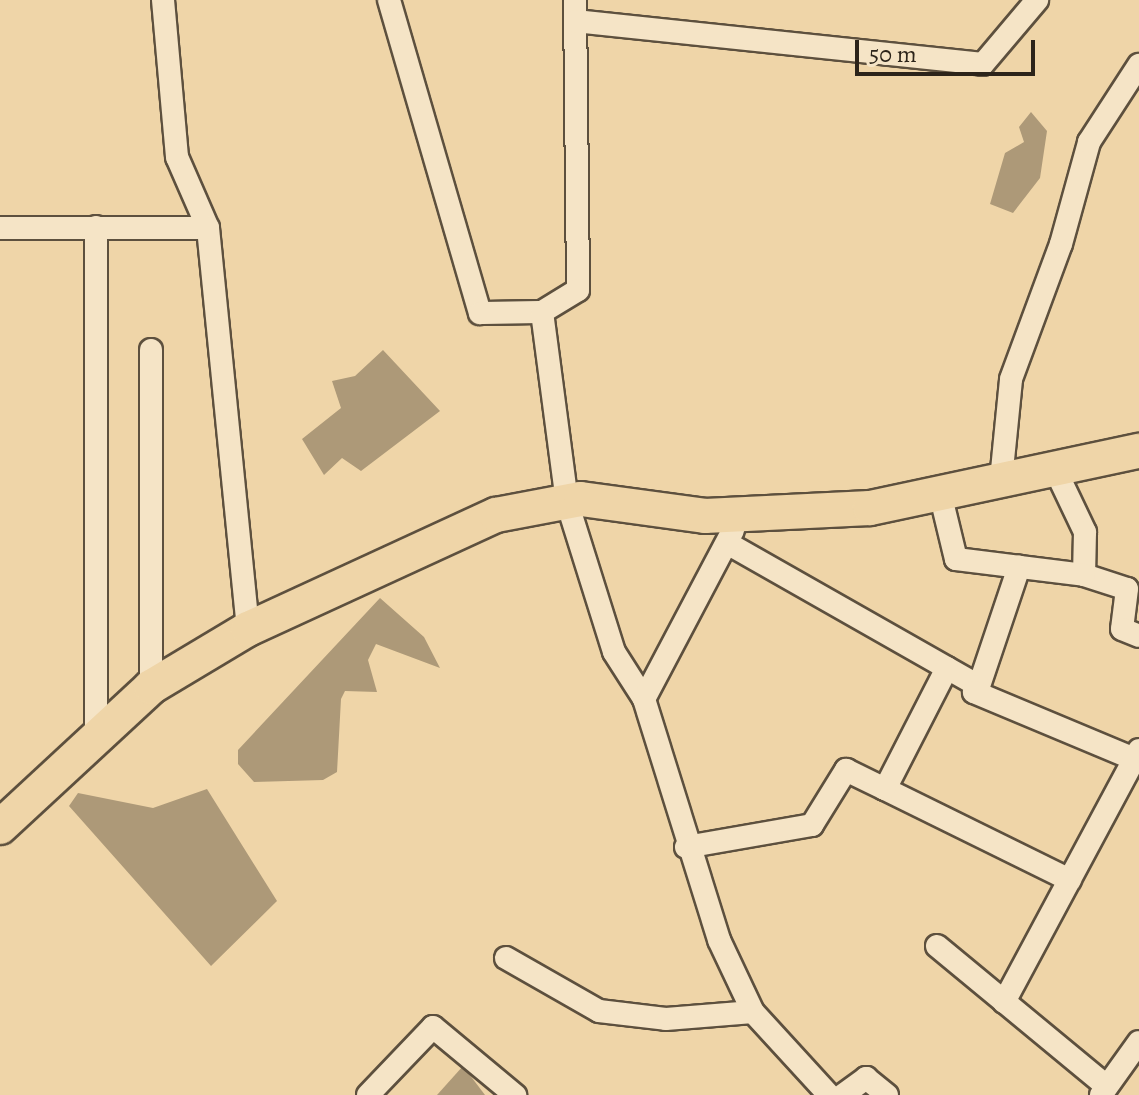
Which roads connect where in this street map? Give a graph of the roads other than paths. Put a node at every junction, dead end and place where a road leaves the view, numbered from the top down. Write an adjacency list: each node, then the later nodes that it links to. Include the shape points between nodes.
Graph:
1 (163, 0): 8 (street, via 177,157)
2 (389, 0): 9 (street, via 480,313)
3 (1037, 0): 4 (street, via 983,64)
4 (575, 11): 9 (street, via 578,290)
5 (1139, 65): 13 (street, via 1089,142 1061,244 1011,379)
6 (96, 227): 7 (street); 8 (street); 25 (street)
7 (0, 228)
8 (208, 228): 19 (street)
9 (542, 312): 15 (street)
10 (151, 350): 23 (street)
11 (1139, 451): 12 (main road)
12 (1055, 469): 13 (main road); 18 (street, via 1085,532)
13 (1001, 480): 14 (main road)
14 (940, 493): 16 (main road); 17 (street, via 956,559)
15 (567, 502): 16 (main road); 19 (main road, via 496,515); 24 (street, via 614,652)
16 (734, 528): 21 (street); 24 (street)
17 (1019, 567): 18 (street); 22 (street)
18 (1084, 575): 20 (street, via 1127,589 1122,629)
19 (248, 629): 23 (main road)
20 (1139, 636)
21 (947, 668): 22 (street); 27 (street)
22 (979, 686): 26 (street, via 974,692)
23 (151, 687): 25 (main road)
24 (644, 699): 29 (street)
25 (96, 738): 28 (main road)
26 (1136, 754): 30 (street)
27 (885, 789): 29 (street, via 846,770 812,825); 30 (street)
28 (0, 827)
29 (686, 847): 34 (street)
30 (1070, 880): 33 (street)
31 (937, 946): 33 (street)
32 (506, 958): 34 (street, via 599,1011 666,1019)
33 (1004, 1002): 36 (street)
34 (753, 1012): 39 (street)
35 (1139, 1042): 36 (street)
36 (1104, 1091)
37 (368, 1095): 38 (street, via 433,1027)
38 (515, 1095)
39 (829, 1095)
40 (843, 1095): 41 (street, via 866,1078)
41 (887, 1095)

